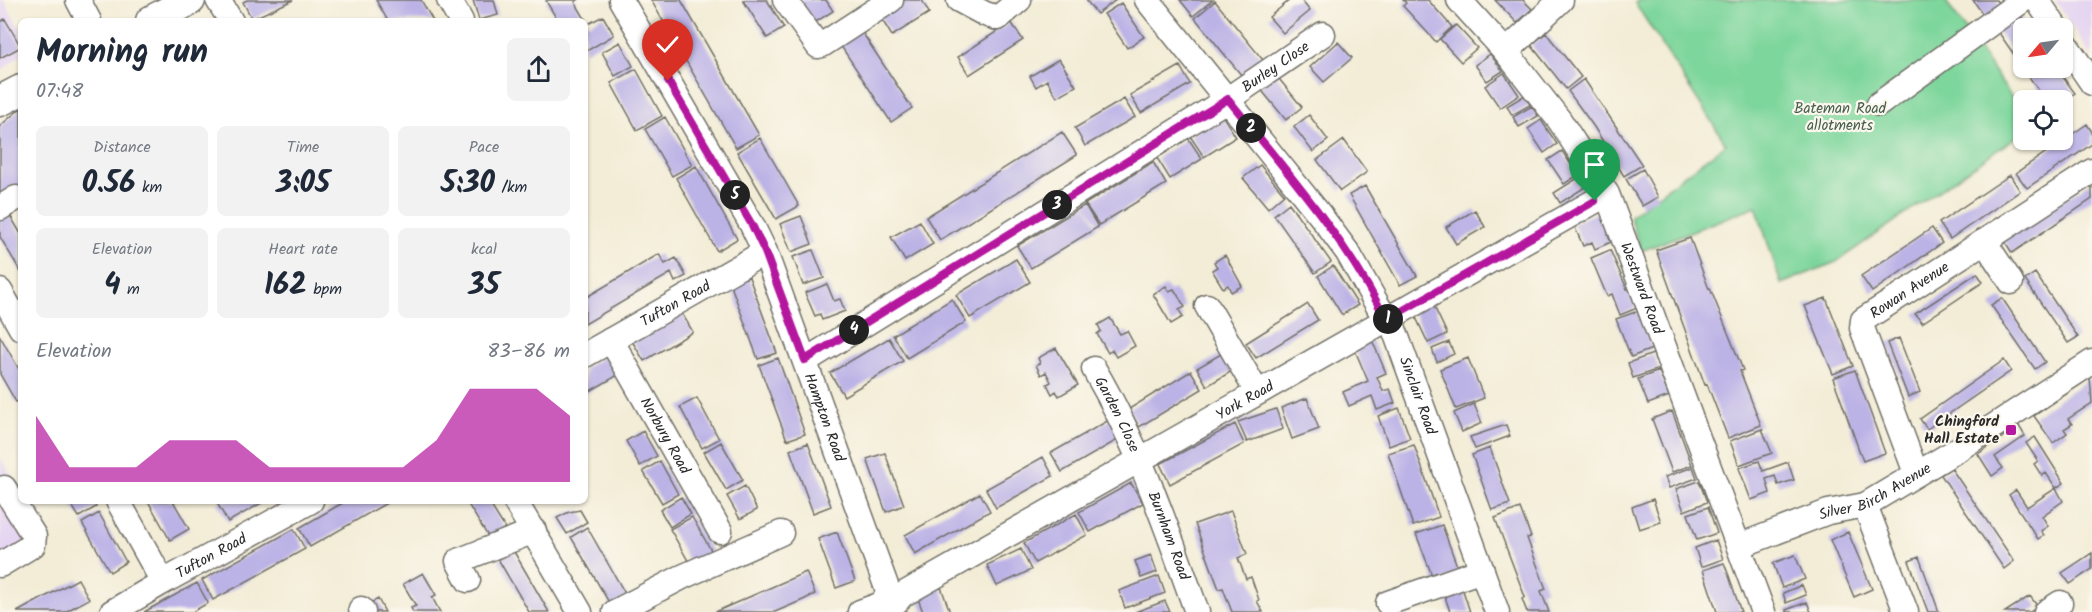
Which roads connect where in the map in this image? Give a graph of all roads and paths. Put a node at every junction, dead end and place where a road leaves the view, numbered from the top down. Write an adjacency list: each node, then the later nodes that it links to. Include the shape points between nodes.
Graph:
1 (78, 0): 15 (street)
2 (190, 0): 16 (main road)
3 (218, 0): 17 (street)
4 (449, 0): 18 (street)
5 (621, 0): 31 (street, Hampton Road)
6 (785, 0): 7 (street, via 818,46)
7 (891, 0)
8 (959, 0): 9 (street, via 998,18)
9 (1019, 0)
10 (1147, 0): 25 (street, Sinclair Road)
11 (1459, 0): 21 (street, Westward Road)
12 (1561, 0): 21 (street)
13 (2024, 0): 27 (street)
14 (2037, 0): 19 (street)
15 (87, 18)
16 (157, 18)
17 (229, 18)
18 (459, 18)
19 (2049, 18)
20 (1323, 34): 25 (street, Burley Close)
21 (1506, 52): 53 (street, Westward Road, via 1560,121 1608,194)
22 (2073, 55): 23 (street)
23 (2092, 83)
24 (18, 92): 26 (main road)
25 (1228, 99): 35 (street, Sinclair Road, via 1320,214); 39 (street, Burley Close)
26 (0, 101)
27 (1879, 104)
28 (2092, 171): 30 (street, Rowan Avenue)
29 (1595, 201): 35 (street, York Road)
30 (1983, 241): 32 (street); 44 (street, Rowan Avenue, via 1863,320 1862,328)
31 (765, 252): 37 (street, Tufton Road); 39 (street, Hampton Road)
32 (2011, 282)
33 (0, 291): 36 (street)
34 (1207, 306): 42 (street)
35 (1381, 309): 42 (street, York Road); 55 (street, Sinclair Road, via 1394,329)
36 (18, 323)
37 (611, 340): 38 (street, Tufton Road); 51 (street, Norbury Road)
38 (588, 353)
39 (805, 360): 59 (street, Hampton Road)
40 (2092, 362): 44 (street, Silver Birch Avenue)
41 (1094, 369): 43 (street, Garden Close)
42 (1257, 392): 43 (street, York Road)
43 (1141, 459): 59 (street, York Road, via 902,595); 64 (street, Burnham Road)
44 (1916, 473): 49 (street, Silver Birch Avenue)
45 (4, 488): 54 (street, via 34,536 33,545)
46 (120, 504): 57 (street)
47 (306, 504): 57 (street, Tufton Road)
48 (517, 504): 50 (street)
49 (1864, 505): 53 (street, Silver Birch Avenue, via 1828,512); 67 (street)
50 (534, 531): 56 (street, via 458,561); 61 (street)
51 (720, 531)
52 (781, 532): 62 (street)
53 (1739, 546): 66 (street, Westward Road)
54 (0, 565)
55 (1482, 570): 58 (street); 65 (street, Sinclair Road)
56 (468, 580)
57 (163, 582): 60 (street, Tufton Road)
58 (1388, 603)
59 (893, 604): 63 (street, York Road, via 882,603)
60 (112, 612)
61 (580, 612)
62 (615, 612)
63 (860, 612)
64 (1197, 612)
65 (1497, 612)
66 (1763, 612)
67 (1906, 612)

